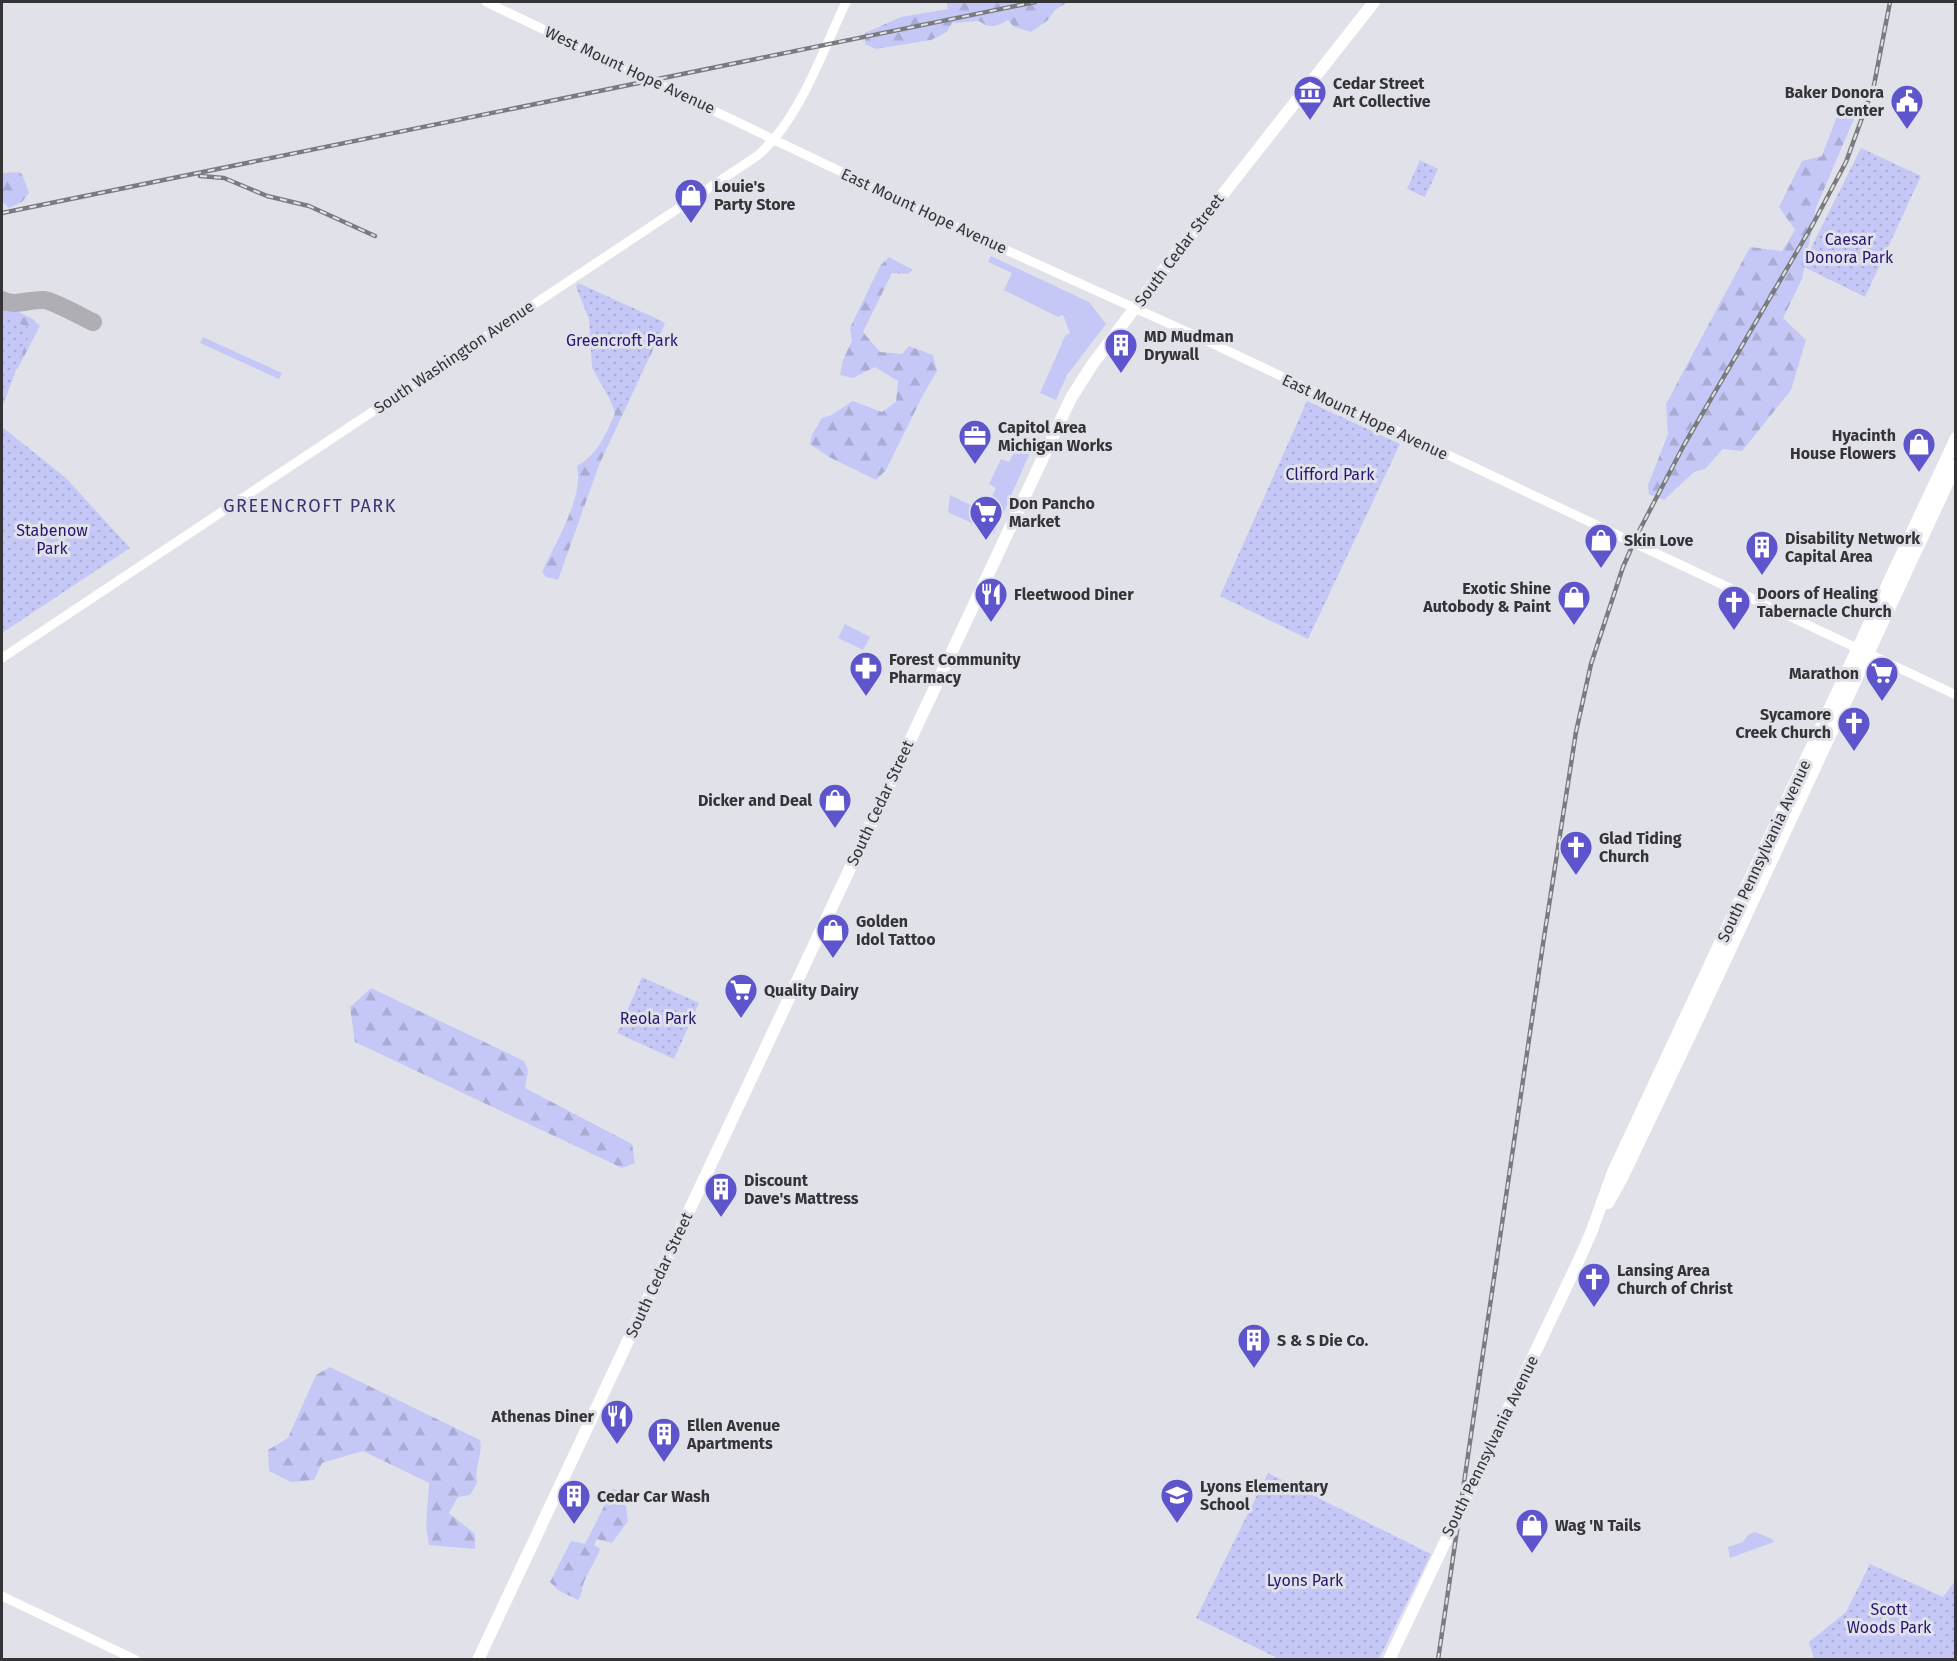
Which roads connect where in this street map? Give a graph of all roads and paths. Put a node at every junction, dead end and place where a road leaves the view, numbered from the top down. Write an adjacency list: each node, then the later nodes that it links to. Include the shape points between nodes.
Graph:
1 (486, 2): 4 (street, West Mount Hope Avenue)
2 (846, 2): 4 (street, South Washington Avenue, via 800,99)
3 (1374, 2): 5 (main road, South Cedar Street)
4 (774, 138): 5 (street, East Mount Hope Avenue); 9 (street, South Washington Avenue, via 741,167)
5 (1134, 309): 8 (street, East Mount Hope Avenue); 13 (main road, South Cedar Street, via 1086,374 1056,428)
6 (1956, 438): 8 (main road, South Pennsylvania Avenue)
7 (1956, 465): 8 (main road, South Pennsylvania Avenue)
8 (1862, 650): 10 (street, East Mount Hope Avenue); 14 (main road, South Pennsylvania Avenue, via 1820,759)
9 (2, 658)
10 (1956, 695)
11 (2, 1596): 12 (street)
12 (136, 1659)
13 (478, 1659)
14 (1389, 1659)

